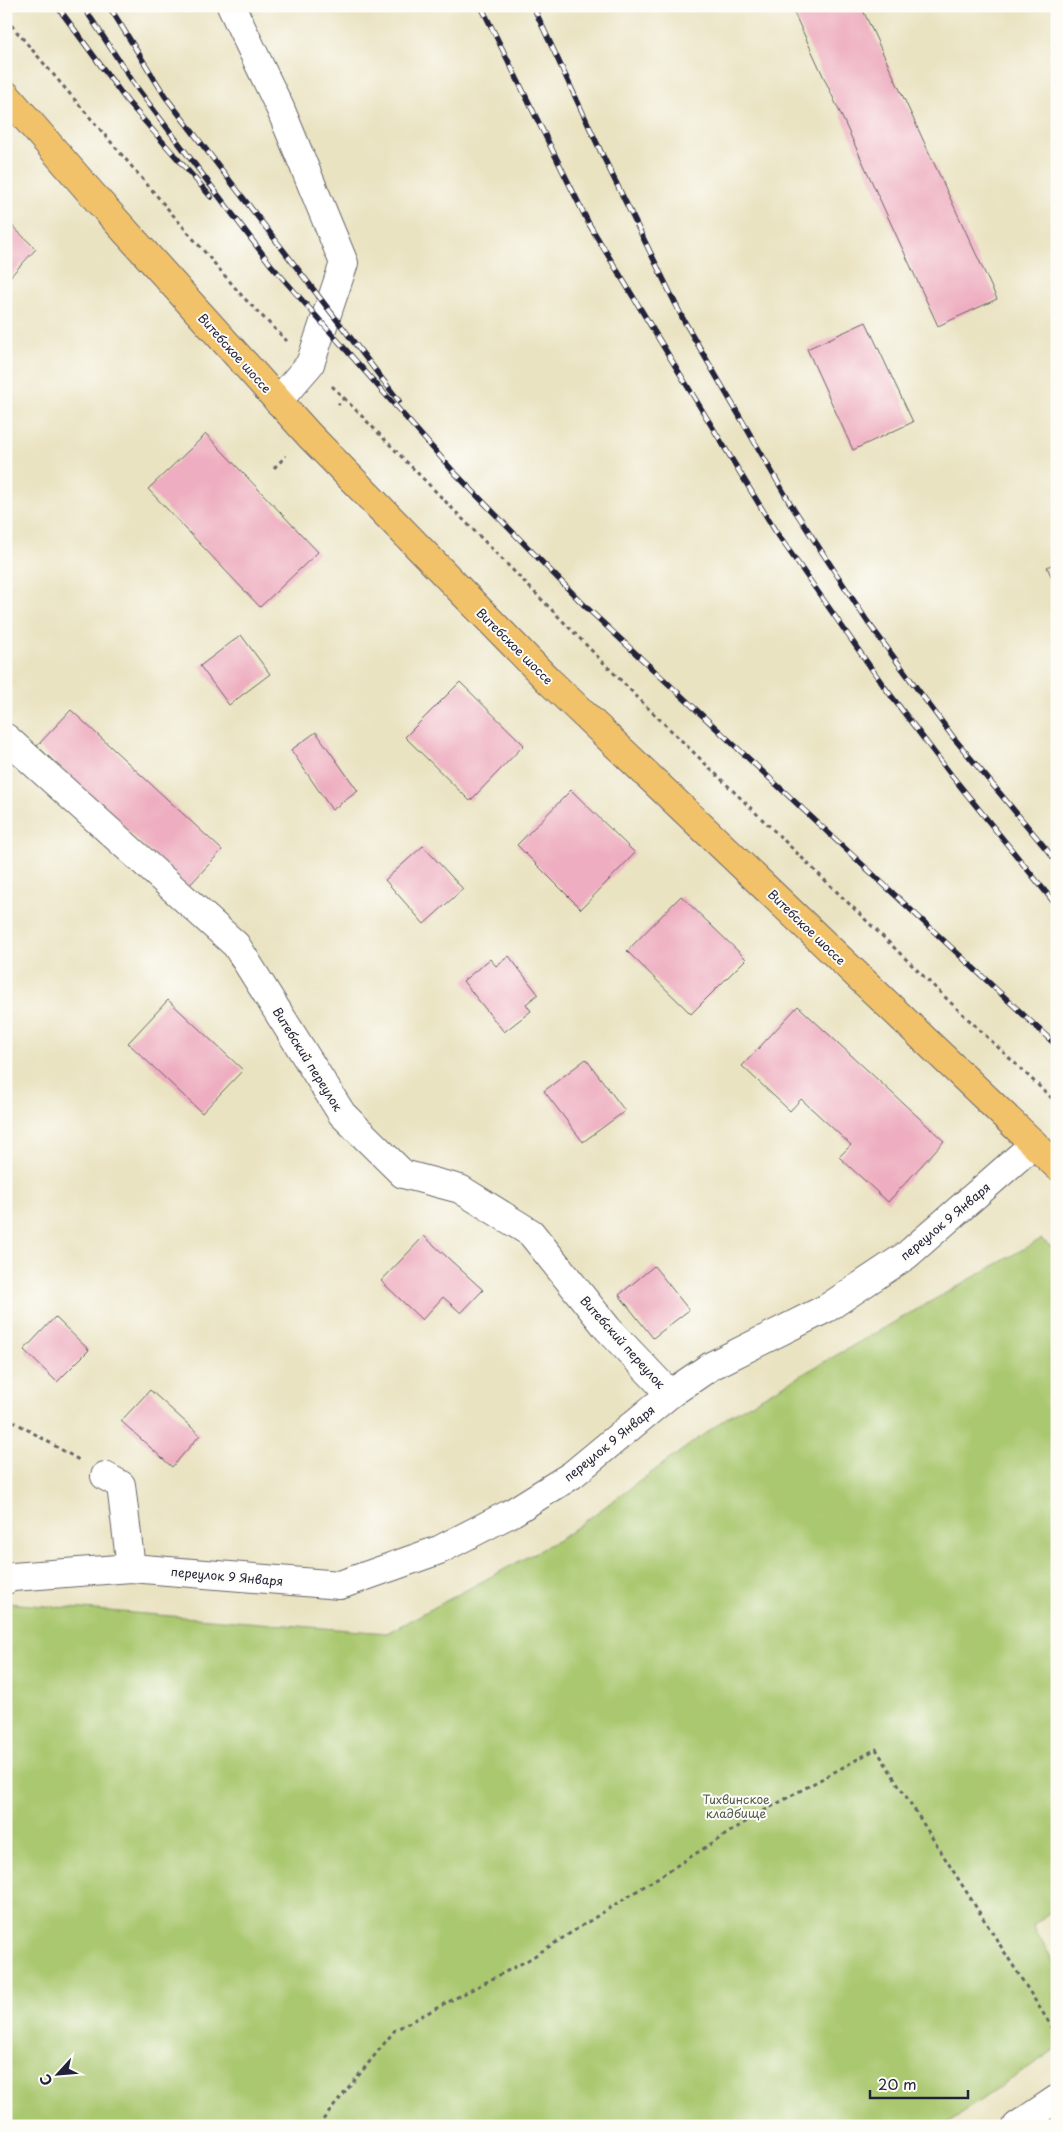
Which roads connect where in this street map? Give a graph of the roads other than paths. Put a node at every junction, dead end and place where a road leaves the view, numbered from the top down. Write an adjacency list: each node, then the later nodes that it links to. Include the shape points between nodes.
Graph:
1 (231, 6): 3 (street, via 280,108 344,263 310,364)
2 (6, 94): 3 (main road, Витебское шоссе)
3 (278, 401): 5 (main road, Витебское шоссе, via 548,680)
4 (6, 738): 7 (street, Витебский переулок, via 236,945 342,1114 403,1174 460,1189 531,1233 608,1329)
5 (1034, 1144): 6 (main road, Витебское шоссе); 7 (street, переулок 9 Января, via 907,1255 828,1308 711,1366)
6 (1057, 1166)
7 (670, 1394): 9 (street, переулок 9 Января, via 572,1475 513,1512 439,1550 340,1585)
8 (105, 1476): 9 (street, via 121,1485)
9 (131, 1568): 10 (street, переулок 9 Января)
10 (6, 1580)
11 (1057, 2099): 12 (street)
12 (1017, 2126)

